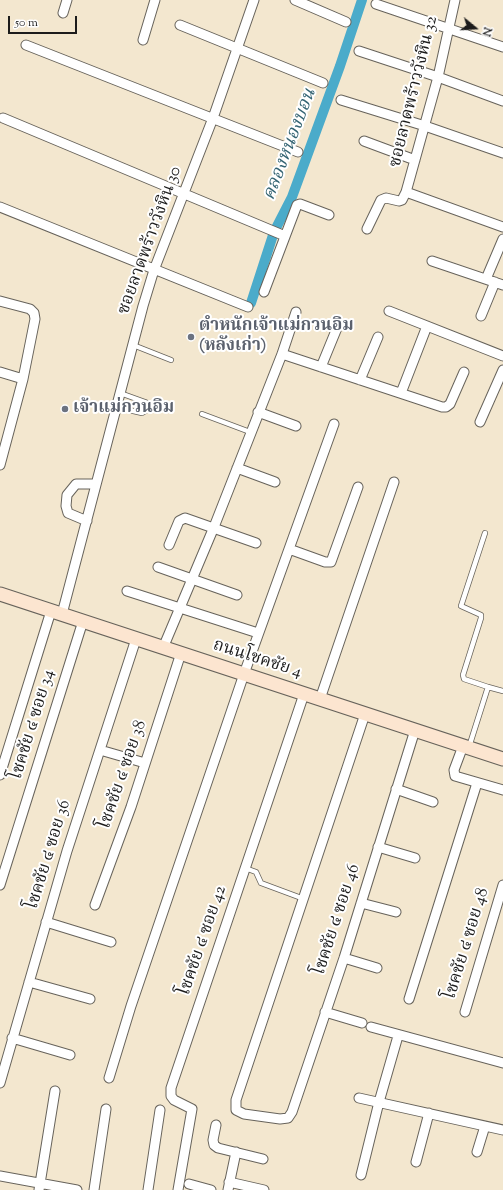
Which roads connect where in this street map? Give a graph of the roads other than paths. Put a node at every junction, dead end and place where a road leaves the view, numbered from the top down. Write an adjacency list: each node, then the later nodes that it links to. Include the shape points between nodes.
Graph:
1 (67, 0): 7 (street)
2 (155, 0): 11 (street)
3 (254, 0): 14 (street, ซอยลาดพร้าววังหิน 30)
4 (295, 0): 8 (street)
5 (455, 0): 10 (street, ซอยลาดพร้าววังหิน 32)
6 (376, 4): 10 (street)
7 (63, 13)
8 (346, 22)
9 (180, 25): 14 (street)
10 (448, 28): 13 (street); 16 (street, ซอยลาดพร้าววังหิน 32)
11 (143, 40)
12 (26, 45): 21 (street)
13 (503, 47)
14 (238, 48): 17 (street); 21 (street, ซอยลาดพร้าววังหิน 30)
15 (359, 51): 16 (street)
16 (438, 77): 19 (street); 22 (street, ซอยลาดพร้าววังหิน 32)
17 (323, 83)
18 (341, 100): 22 (street)
19 (503, 101)
20 (4, 118): 28 (street)
21 (213, 118): 24 (street); 28 (street, ซอยลาดพร้าววังหิน 30)
22 (426, 126): 25 (street); 26 (street, ซอยลาดพร้าววังหิน 32)
23 (364, 142): 26 (street)
24 (298, 152)
25 (503, 153)
26 (416, 160): 27 (street, ซอยลาดพร้าววังหิน 32)
27 (406, 192): 31 (street, ซอยลาดพร้าววังหิน 32); 32 (street, ซอยลาดพร้าววังหิน 32, via 402,200 381,200)
28 (184, 194): 33 (street); 36 (street, ซอยลาดพร้าววังหิน 30)
29 (0, 207): 36 (street)
30 (330, 215): 33 (street, via 297,205)
31 (503, 227)
32 (368, 229)
33 (278, 233): 38 (street)
34 (503, 239): 37 (street)
35 (432, 261): 37 (street)
36 (154, 270): 40 (street); 47 (street, ซอยลาดพร้าววังหิน 30)
37 (495, 282): 43 (street)
38 (264, 292)
39 (0, 301): 55 (street, via 30,309 34,313)
40 (248, 308)
41 (389, 311): 44 (street)
42 (296, 312): 48 (street)
43 (481, 316)
44 (427, 326): 49 (street); 58 (street)
45 (337, 328): 51 (street)
46 (378, 337): 56 (street)
47 (133, 345): 50 (lane); 57 (street, ซอยลาดพร้าววังหิน 30)
48 (282, 354): 51 (street); 60 (street)
49 (503, 356)
50 (171, 360)
51 (321, 367): 56 (street)
52 (503, 370): 62 (street)
53 (0, 372): 55 (street)
54 (464, 372): 58 (street, via 450,404 446,407)
55 (23, 379): 66 (street)
56 (360, 380): 58 (street)
57 (120, 393): 59 (street, ซอยลาดพร้าววังหิน 30); 59 (lane, via 145,402 148,410 142,413)
58 (401, 393)
59 (116, 406): 71 (street, ซอยลาดพร้าววังหิน 30)
60 (258, 412): 64 (street); 65 (street)
61 (202, 414): 65 (lane)
62 (480, 422)
63 (334, 424): 78 (street)
64 (296, 426)
65 (250, 432): 68 (street)
66 (4, 440): 67 (street)
67 (0, 465)
68 (236, 468): 69 (street); 74 (street)
69 (275, 482)
70 (394, 482): 95 (street)
71 (96, 484): 73 (street, ซอยลาดพร้าววังหิน 30); 73 (street, via 76,484 67,495 68,513)
72 (358, 487): 78 (street, via 331,562)
73 (86, 521): 85 (street, ซอยลาดพร้าววังหิน 30)
74 (214, 527): 76 (street); 77 (street, via 181,519); 80 (street)
75 (486, 533): 92 (lane, via 461,606 481,615 464,679)
76 (256, 543)
77 (170, 545)
78 (289, 549): 87 (street)
79 (158, 567): 80 (street)
80 (192, 579): 83 (street); 84 (street)
81 (128, 591): 84 (street)
82 (0, 594): 85 (street, ถนนโชคชัย 4)
83 (237, 595)
84 (180, 607): 87 (street); 89 (street)
85 (56, 612): 86 (street, ถนนโชคชัย 4); 102 (street, ซอยลาดพร้าววังหิน 30)
86 (83, 621): 88 (street, ถนนโชคชัย 4); 110 (street, โชคชัย ๔ ซอย 34)
87 (258, 633): 91 (street)
88 (136, 638): 89 (street, ถนนโชคชัย 4); 99 (street, โชคชัย ๔ ซอย 36)
89 (163, 648): 90 (street, ถนนโชคชัย 4)
90 (181, 653): 91 (street, ถนนโชคชัย 4); 101 (street, โชคชัย ๔ ซอย 38)
91 (244, 674): 94 (street, ถนนโชคชัย 4); 131 (street)
92 (488, 687): 93 (lane); 98 (lane)
93 (503, 691)
94 (304, 694): 95 (street, ถนนโชคชัย 4); 109 (street, โชคชัย ๔ ซอย 42)
95 (320, 699): 96 (street, ถนนโชคชัย 4)
96 (365, 714): 97 (street, ถนนโชคชัย 4); 112 (street)
97 (415, 730): 98 (street, ถนนโชคชัย 4); 104 (street, โชคชัย ๔ ซอย 46)
98 (466, 747): 100 (street, ถนนโชคชัย 4); 103 (street, via 454,773 455,776)
99 (100, 750): 101 (street); 116 (street, โชคชัย ๔ ซอย 36)
100 (503, 759)
101 (145, 763): 114 (street, โชคชัย ๔ ซอย 38)
102 (0, 775)
103 (477, 783): 105 (street); 122 (street)
104 (396, 789): 106 (street); 107 (street, โชคชัย ๔ ซอย 46)
105 (503, 790)
106 (433, 802)
107 (378, 847): 108 (street); 113 (street, โชคชัย ๔ ซอย 46)
108 (415, 858)
109 (245, 868): 112 (lane, via 256,872 261,883); 154 (street, โชคชัย ๔ ซอย 42, via 171,1088 174,1100 192,1109)
110 (0, 885)
111 (503, 885): 124 (street, โชคชัย ๔ ซอย 48)
112 (304, 899): 123 (street, โชคชัย ๔ ซอย 46, via 236,1100 236,1110 244,1114 288,1118)
113 (361, 903): 115 (street); 118 (street, โชคชัย ๔ ซอย 46)
114 (95, 905)
115 (396, 912)
116 (46, 922): 117 (street); 120 (street, โชคชัย ๔ ซอย 36)
117 (111, 942)
118 (344, 958): 119 (street); 123 (street, โชคชัย ๔ ซอย 46)
119 (378, 968)
120 (29, 982): 121 (street); 128 (street, โชคชัย ๔ ซอย 36)
121 (90, 999)
122 (409, 999)
123 (325, 1012): 125 (street)
124 (465, 1012)
125 (362, 1023)
126 (371, 1027): 127 (street)
127 (398, 1036): 130 (street); 135 (street)
128 (12, 1038): 129 (street); 132 (street, โชคชัย ๔ ซอย 36)
129 (70, 1055)
130 (503, 1063)
131 (109, 1078)
132 (0, 1083)
133 (56, 1091): 150 (street)
134 (359, 1098): 135 (street)
135 (379, 1102): 138 (street); 146 (street)
136 (106, 1109): 152 (street)
137 (160, 1110): 153 (street)
138 (429, 1113): 140 (street); 145 (street)
139 (216, 1125): 142 (street, via 214,1145)
140 (485, 1126): 141 (street); 143 (street)
141 (503, 1130)
142 (236, 1152): 144 (street); 149 (street)
143 (477, 1152)
144 (263, 1159)
145 (416, 1162)
146 (361, 1175)
147 (0, 1176): 150 (street)
148 (189, 1184): 155 (street)
149 (228, 1186): 156 (street)
150 (39, 1187): 151 (street)
151 (77, 1190)
152 (94, 1190)
153 (148, 1190)
154 (178, 1190)
155 (211, 1190)
156 (264, 1190)

